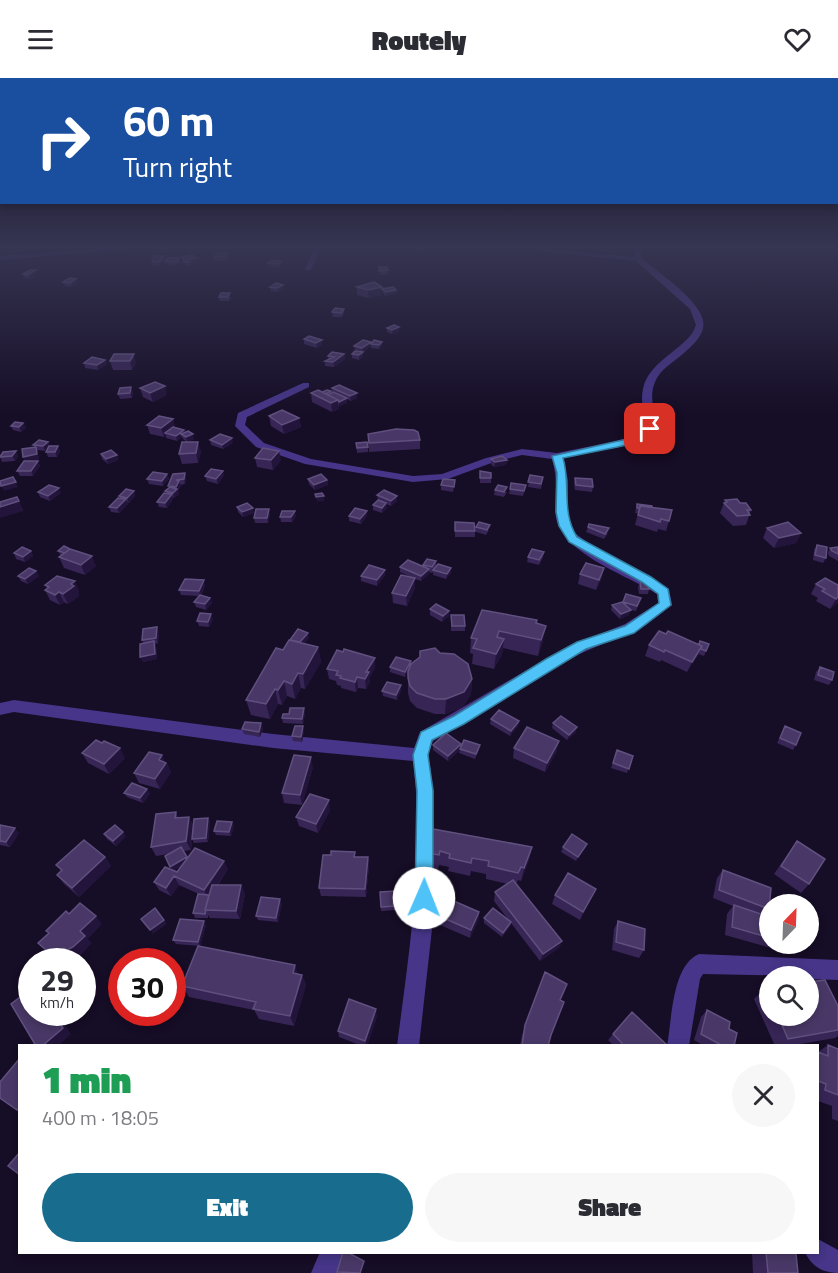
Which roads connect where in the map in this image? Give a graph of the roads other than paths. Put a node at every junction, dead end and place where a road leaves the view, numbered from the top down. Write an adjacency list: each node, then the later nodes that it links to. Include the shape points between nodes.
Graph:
1 (689, 304): 3 (street, via 699,316 699,331 650,381 646,394 649,434)
2 (306, 385): 3 (street, via 242,415 240,426 260,445 309,462 413,479 444,477 522,452)
3 (557, 456): 5 (street, via 562,473 562,512 573,539 647,579 664,592 665,605 629,630 582,646 426,736)
4 (0, 709): 5 (street, via 14,706 273,741)
5 (420, 755): 7 (street, via 425,791 423,920)
6 (838, 970): 8 (street, via 699,964 690,974)
7 (408, 1044)
8 (678, 1044)
9 (819, 1253): 11 (street)
10 (333, 1254): 12 (street)
11 (838, 1265)
12 (324, 1273)

